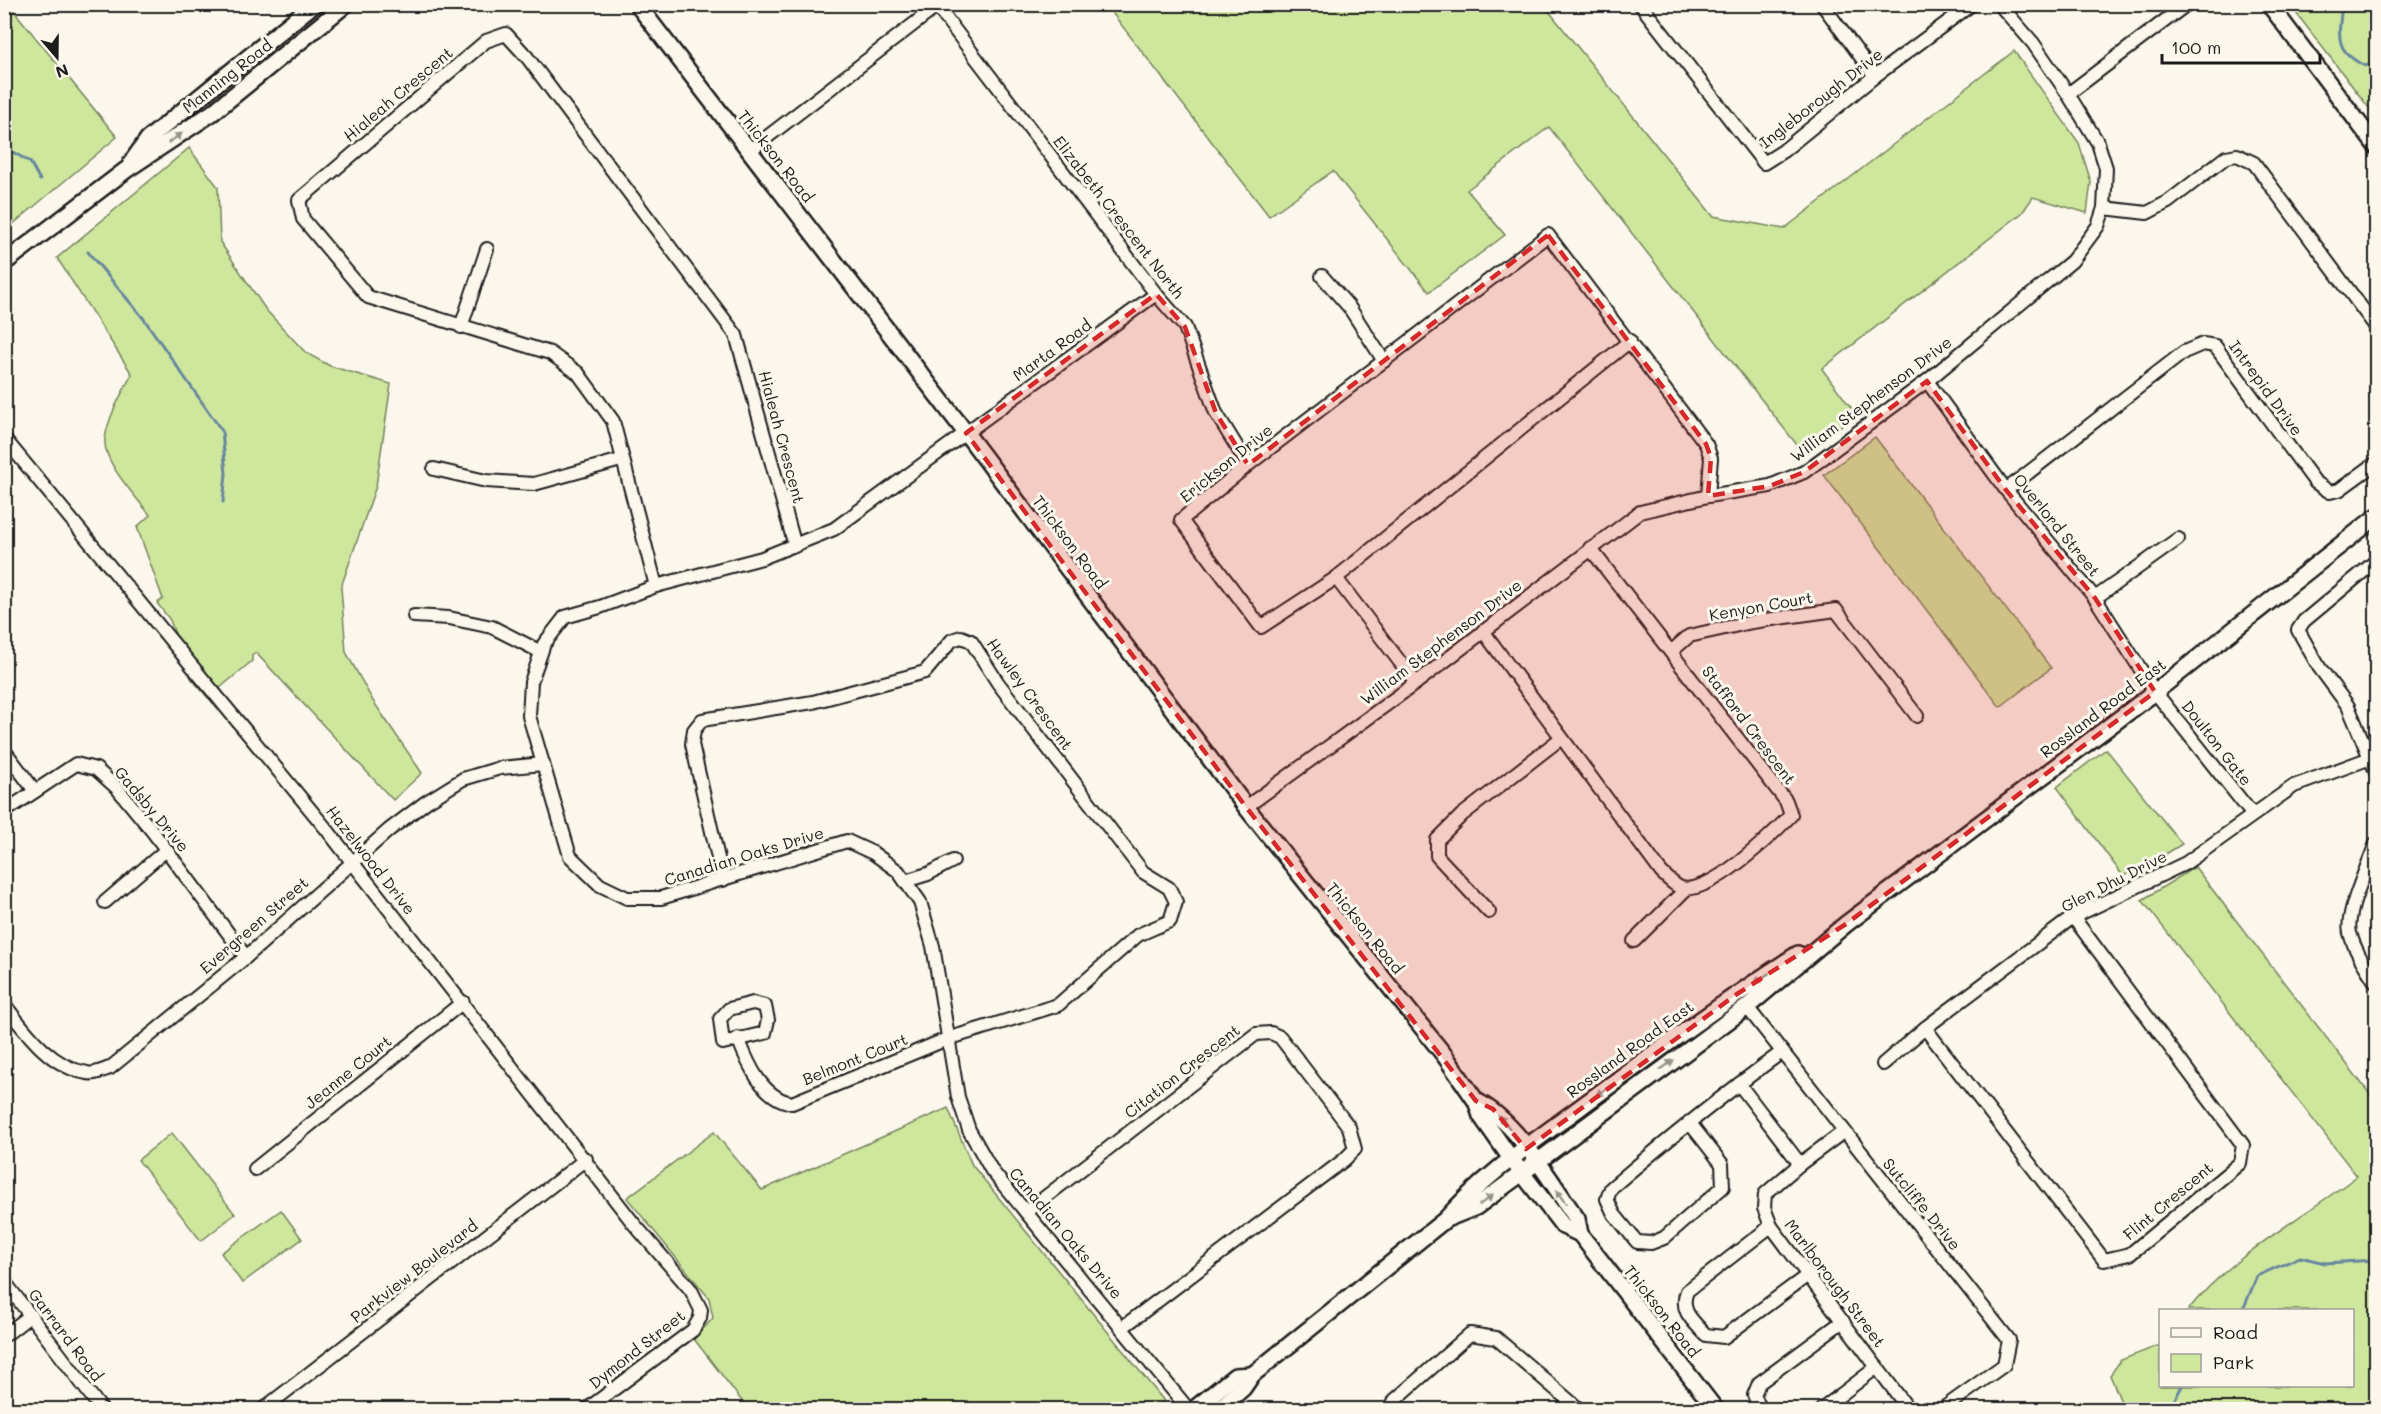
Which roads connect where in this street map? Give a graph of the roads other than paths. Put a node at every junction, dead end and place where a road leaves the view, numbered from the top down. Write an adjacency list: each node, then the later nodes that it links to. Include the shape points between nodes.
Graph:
1 (314, 4): 15 (main road, Manning Road, via 148,139)
2 (346, 4): 15 (main road, Manning Road, one-way to 2, via 212,112)
3 (637, 4): 14 (main road, Thickson Road)
4 (1640, 4): 11 (street, Ingleborough Drive, via 1764,163)
5 (1822, 4): 11 (street)
6 (1972, 4): 11 (street, Ingleborough Drive)
7 (1999, 4): 12 (street, William Stephenson Drive, via 2033,42)
8 (2187, 4): 12 (street)
9 (2269, 4): 13 (main road)
10 (937, 5): 14 (street); 20 (street, Elizabeth Crescent North)
11 (1875, 76)
12 (2068, 94): 16 (street, William Stephenson Drive, via 2101,151 2106,168)
13 (2376, 146)
14 (749, 151): 26 (main road, Thickson Road)
15 (126, 170): 18 (main road, Manning Road)
16 (2104, 208): 22 (street, via 2147,213 2168,202 2226,157 2237,155 2254,163); 25 (street, William Stephenson Drive, via 2098,226 2072,261)
17 (487, 249): 21 (street)
18 (4, 262)
19 (1322, 276): 24 (street, via 1349,307)
20 (1156, 294): 26 (street, Marta Road); 30 (street, Elizabeth Crescent North, via 1185,327 1216,413)
21 (461, 327): 28 (street, Hialeah Crescent, via 550,353 578,373 613,421); 36 (street, Hialeah Crescent, via 368,297 303,219 299,200 486,41 506,34 736,335)
22 (2376, 327)
23 (1630, 342): 24 (street, Erickson Drive, via 1548,235); 33 (street, Erickson Drive, via 1706,444 1711,458); 39 (street, Erickson Drive)
24 (1384, 361): 30 (street, Erickson Drive)
25 (1927, 381): 32 (street, Overlord Street); 33 (street, William Stephenson Drive, via 1804,472 1770,486)
26 (966, 433): 36 (street, Canadian Oaks Drive, via 834,529); 55 (main road, Thickson Road)
27 (4, 438): 61 (street, Hazelwood Drive)
28 (621, 460): 31 (street, via 534,484 486,481); 40 (street, Hialeah Crescent)
29 (2376, 463): 32 (street, Intrepid Drive, via 2339,490 2330,492 2322,487 2215,346 2203,344 2184,352)
30 (1248, 465): 39 (street, Erickson Drive, via 1181,520 1261,627)
31 (434, 469)
32 (2006, 490): 41 (street, Overlord Street)
33 (1708, 496): 37 (street, William Stephenson Drive, via 1640,512)
34 (2376, 516): 47 (main road, Rossland Road East)
35 (2178, 540): 41 (street)
36 (795, 546): 40 (street, Canadian Oaks Drive)
37 (1590, 548): 43 (street, William Stephenson Drive); 44 (street, Stafford Crescent)
38 (2376, 561): 51 (street, via 2298,630 2348,706)
39 (1335, 578): 46 (street)
40 (656, 586): 45 (street, Canadian Oaks Drive, via 565,616)
41 (2095, 598): 47 (street, Overlord Street)
42 (414, 616): 45 (street, via 492,627)
43 (1482, 631): 46 (street, William Stephenson Drive); 49 (street)
44 (1672, 651): 48 (street, Kenyon Court, via 1689,636 1836,610); 64 (street, Stafford Crescent, via 1786,801 1791,815 1712,882)
45 (541, 652): 52 (street, Canadian Oaks Drive, via 531,682 529,716)
46 (1416, 683): 55 (street, William Stephenson Drive)
47 (2155, 692): 57 (street, Doulton Gate); 68 (main road, Rossland Road East)
48 (1917, 716)
49 (1560, 739): 64 (street, via 1605,793 1661,872 1679,888); 66 (street, via 1462,815 1437,840 1437,856)
50 (4, 750): 54 (street)
51 (2374, 757): 53 (street); 57 (street, Glen Dhu Drive, via 2294,786)
52 (543, 764): 61 (street, Evergreen Street, via 500,768 463,779 389,830); 62 (street, Canadian Oaks Drive, via 570,856 600,885 627,898 661,898)
53 (2376, 772)
54 (35, 791): 56 (street, Gadsby Drive); 59 (street, Gadsby Drive, via 76,764 96,769 117,788)
55 (1246, 807): 81 (main road, Thickson Road, via 1445,1056)
56 (4, 812)
57 (2252, 814): 67 (street, Glen Dhu Drive, via 2186,863)
58 (2376, 843): 71 (street, via 2349,931 2357,953)
59 (166, 849): 65 (street); 70 (street, Gadsby Drive)
60 (953, 861): 63 (street)
61 (351, 862): 70 (street, Evergreen Street); 72 (street, Hazelwood Drive)
62 (723, 880): 63 (street, Canadian Oaks Drive, via 847,841 873,853); 77 (street, Hawley Crescent, via 692,744 694,730 702,720 813,702 925,672 952,640 961,637 971,641 998,683 1143,872 1169,888 1176,902 1170,921 1138,934 1058,1005)
63 (905, 881): 77 (street, Canadian Oaks Drive, via 920,902 933,946)
64 (1686, 889): 69 (street)
65 (105, 902)
66 (1489, 912)
67 (2073, 917): 75 (street, Glen Dhu Drive); 75 (street, Flint Crescent, via 2243,1145 2240,1163 2130,1254 2104,1260)
68 (1846, 924): 74 (main road, Rossland Road East); 84 (main road, Rossland Road East, one-way to 84, via 1737,994)
69 (1634, 941)
70 (246, 957): 73 (street, Evergreen Street, via 110,1068 89,1074 71,1068 35,1044)
71 (2376, 983)
72 (463, 1002): 85 (street, Hazelwood Drive); 89 (street, Jeanne Court)
73 (4, 1004)
74 (1747, 1007): 78 (street, Sutcliffe Drive); 87 (main road, Rossland Road East, one-way to 74)
75 (1925, 1028): 79 (street, Glen Dhu Drive)
76 (738, 1038): 77 (street, Belmont Court, via 751,1072 780,1101 792,1103)
77 (947, 1039): 91 (street, Canadian Oaks Drive, via 969,1130 992,1171)
78 (1782, 1052): 80 (street); 83 (street, Sutcliffe Drive)
79 (1883, 1064)
80 (1739, 1084): 82 (street); 88 (street)
81 (1476, 1101): 84 (main road, Thickson Road, one-way to 81, via 1493,1109); 86 (main road, Thickson Road, via 1481,1116)
82 (1689, 1122): 82 (street, via 1611,1188 1607,1199 1614,1214 1637,1242 1651,1243 1664,1238 1723,1188 1722,1164)
83 (1843, 1132): 88 (street, Marlborough Street); 115 (street, Sutcliffe Drive, via 2009,1340 2004,1365)
84 (1526, 1149): 86 (main road, Rossland Road East); 87 (main road, Thickson Road)
85 (586, 1159): 97 (street, Hazelwood Drive, via 634,1224 691,1290); 105 (street, Parkview Boulevard)
86 (1512, 1160): 90 (main road, Thickson Road); 92 (main road, Rossland Road East, via 1471,1190)
87 (1536, 1162): 90 (main road, Rossland Road East); 94 (main road, Thickson Road, one-way to 87, via 1577,1219)
88 (1800, 1164): 93 (street, Marlborough Street, via 1766,1194 1764,1209)
89 (255, 1169)
90 (1522, 1173): 92 (main road, Rossland Road East, one-way to 90, via 1476,1207); 94 (main road, Thickson Road, via 1563,1226)
91 (1026, 1212): 100 (street, Canadian Oaks Drive); 100 (street, Citation Crescent, via 1257,1034 1280,1037 1349,1127 1355,1149)
92 (1446, 1219): 103 (main road, Rossland Road East)
93 (1771, 1226): 95 (street, Marlborough Street); 95 (street, via 1687,1291 1683,1302 1686,1313 1706,1335 1724,1337)
94 (1580, 1234): 111 (main road, Thickson Road)
95 (1808, 1275): 99 (street, Marlborough Street)
96 (4, 1281): 98 (street, Garrard Road)
97 (701, 1310): 106 (street, Dymond Street, via 693,1330)
98 (31, 1315): 101 (street); 104 (street, Garrard Road)
99 (1843, 1321): 102 (street, Marlborough Street); 112 (street, via 1760,1383 1754,1395)
100 (1123, 1327): 107 (street, Canadian Oaks Drive)
101 (4, 1336)
102 (1877, 1367): 113 (street); 114 (street, Marlborough Street)
103 (1252, 1375): 107 (main road, Rossland Road East, via 1235,1376); 108 (main road, Rossland Road East)
104 (102, 1410)
105 (262, 1410)
106 (586, 1410)
107 (1191, 1410)
108 (1218, 1410)
109 (1390, 1410): 110 (street, via 1395,1400 1470,1334 1496,1338)
110 (1580, 1410)
111 (1716, 1410)
112 (1761, 1410)
113 (1821, 1410)
114 (1908, 1410)
115 (1941, 1410)

